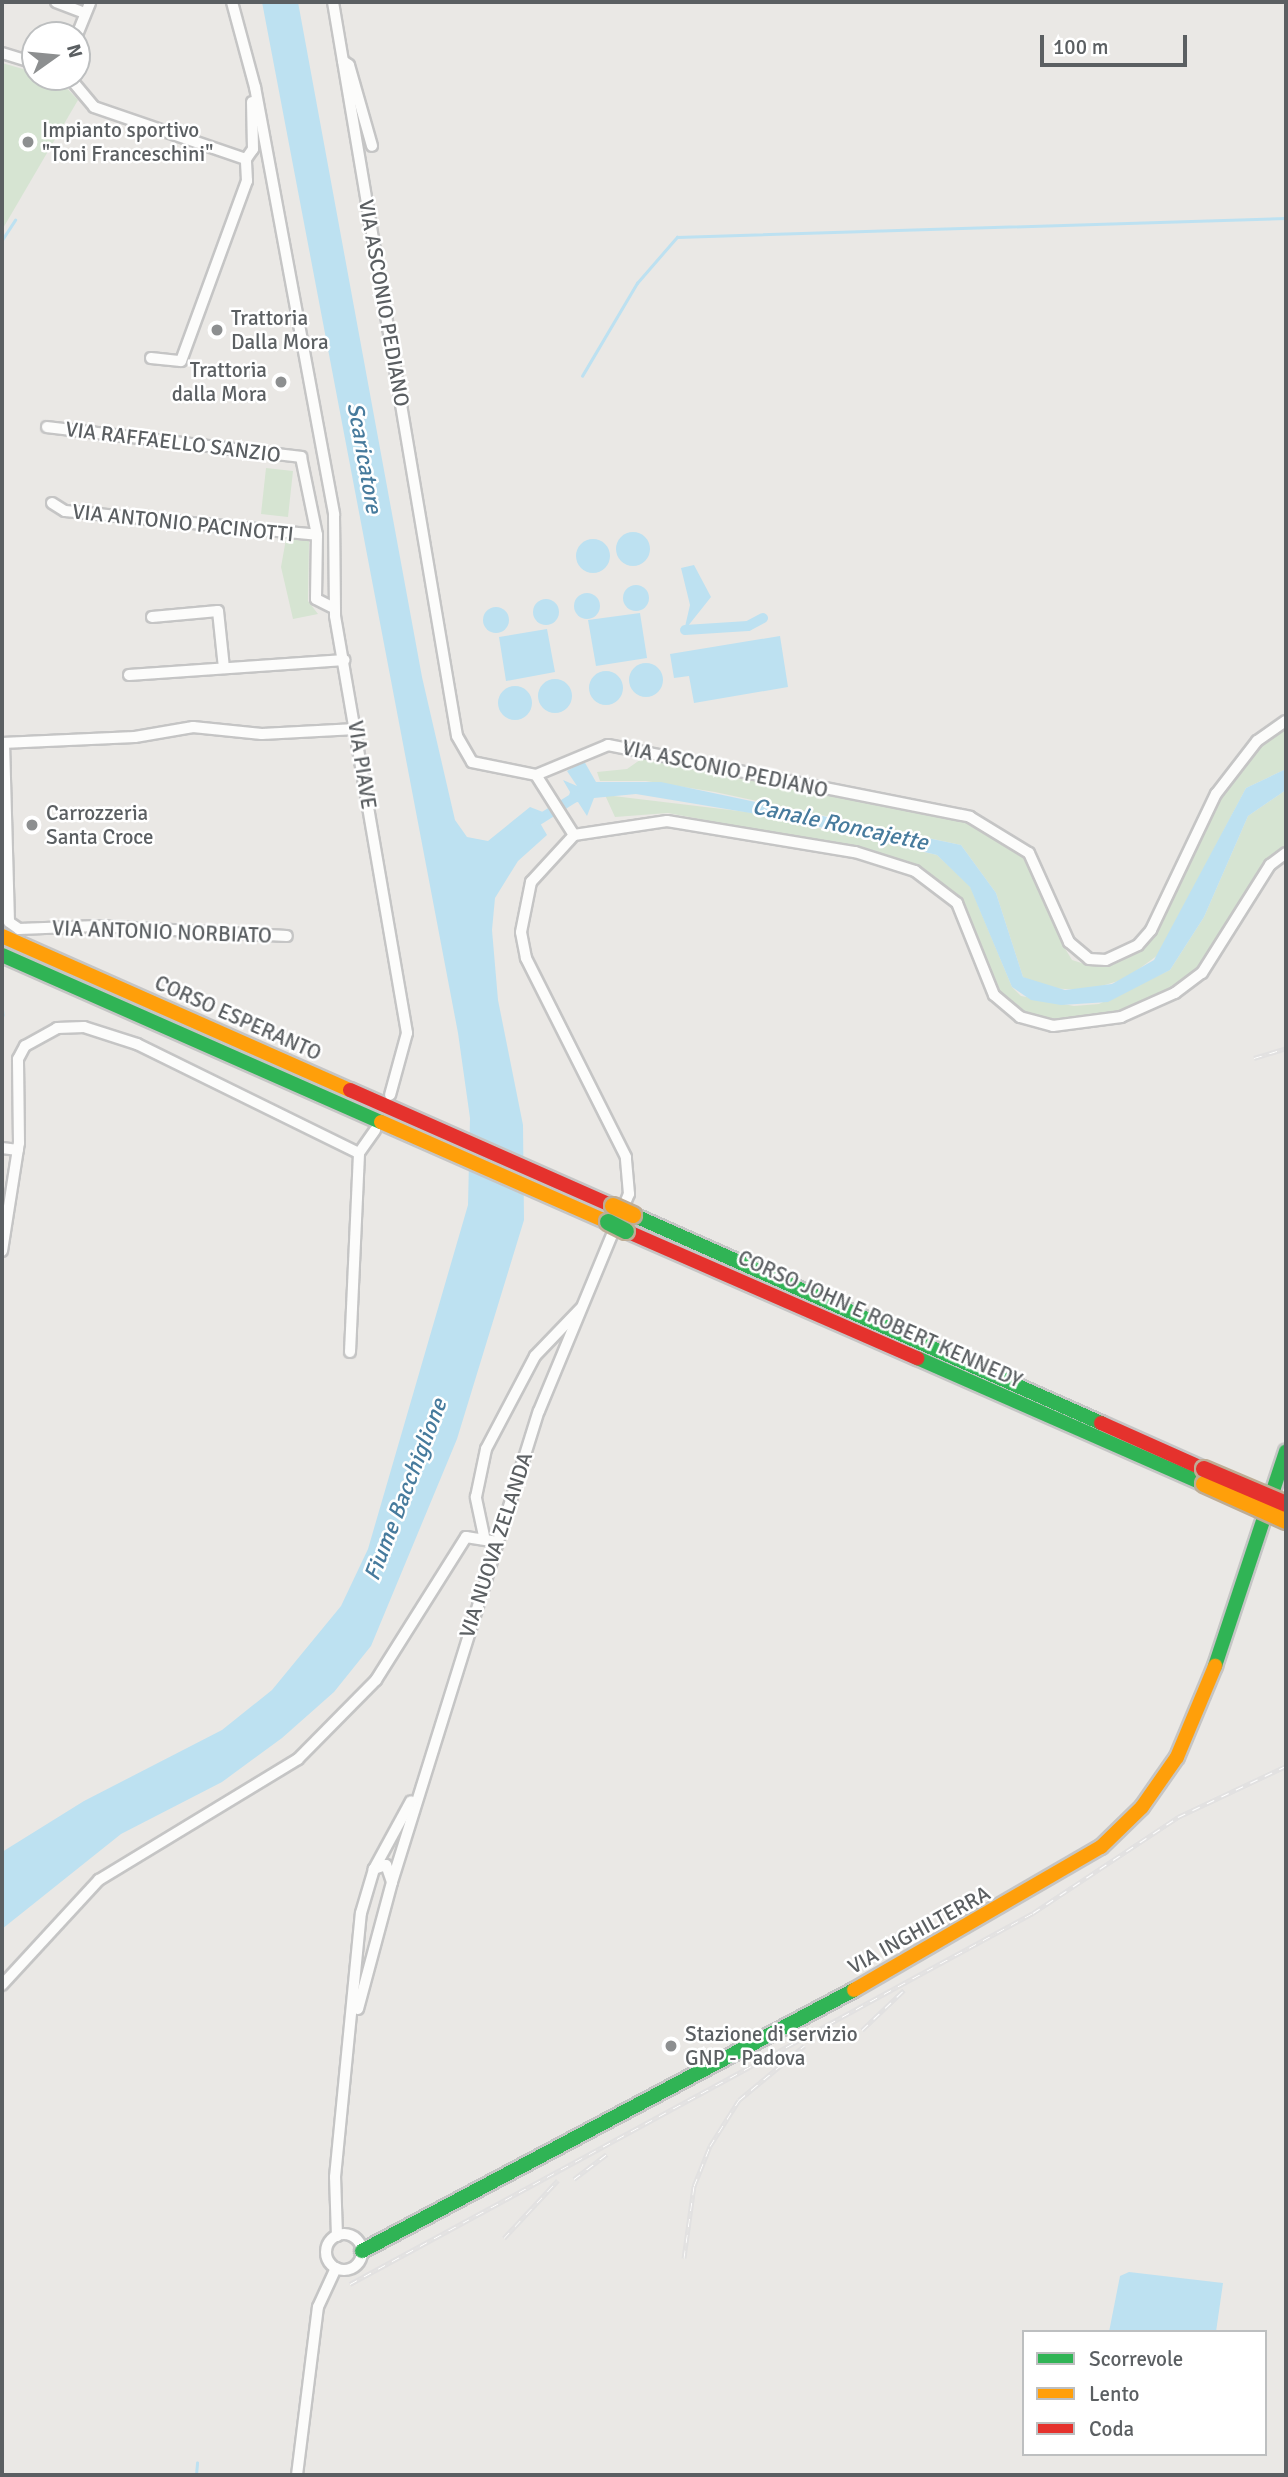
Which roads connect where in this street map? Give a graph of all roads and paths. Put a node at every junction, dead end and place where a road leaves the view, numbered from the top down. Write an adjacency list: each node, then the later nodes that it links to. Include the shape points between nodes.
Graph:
1 (56, 2): 5 (street)
2 (90, 2): 5 (street)
3 (232, 2): 10 (street)
4 (333, 2): 9 (street, VIA ASCONIO PEDIANO)
5 (85, 13): 6 (street)
6 (82, 21)
7 (2, 53): 8 (street)
8 (21, 59)
9 (342, 61): 12 (street, VIA ASCONIO PEDIANO, via 349,65); 26 (street, VIA ASCONIO PEDIANO, via 457,736 472,762)
10 (255, 87): 13 (street, via 253,149); 18 (street, VIA PIAVE, via 335,528)
11 (81, 91): 13 (street, via 94,107)
12 (372, 146)
13 (246, 159): 14 (street, via 244,192 181,361)
14 (151, 358)
15 (47, 427): 17 (street, VIA RAFFAELLO SANZIO, via 301,457)
16 (52, 503): 17 (street, VIA ANTONIO PACINOTTI, via 65,511)
17 (317, 535): 18 (street, VIA RAFFAELLO SANZIO, via 316,599)
18 (334, 608): 20 (street, VIA PIAVE)
19 (152, 617): 21 (street, via 218,611)
20 (344, 660): 21 (street); 24 (street, VIA PIAVE)
21 (224, 668): 22 (street)
22 (129, 675)
23 (1286, 721): 26 (street, VIA ASCONIO PEDIANO, via 1257,741 1216,794 1152,930 1106,960 1089,959 1069,942 1029,853 970,817 608,745)
24 (356, 729): 25 (street, VIA ANTONIO NORBIATO, via 262,734 193,727 135,737); 32 (street, VIA PIAVE, via 407,1033)
25 (3, 743): 30 (street, VIA ANTONIO NORBIATO, via 9,922 19,929 97,926)
26 (536, 775): 27 (street)
27 (574, 835): 28 (street, via 667,821 881,859 940,886 966,921 994,995 1020,1017 1053,1026 1121,1017 1175,993 1202,973 1270,866); 40 (street, VIA NUOVA ZELANDA, via 531,882 520,932 526,958 626,1157 630,1177)
28 (1286, 853)
29 (2, 936): 34 (main road, CORSO ESPERANTO)
30 (287, 936)
31 (2, 956): 38 (main road, CORSO ESPERANTO)
32 (390, 1095)
33 (375, 1130): 37 (street)
34 (458, 1136): 43 (main road, CORSO JOHN E ROBERT KENNEDY, bridge)
35 (2, 1148): 36 (street)
36 (18, 1150): 37 (street, via 18,1059 34,1039 70,1027 136,1044); 39 (street)
37 (359, 1153): 41 (street)
38 (456, 1155): 43 (main road, CORSO JOHN E ROBERT KENNEDY, bridge)
39 (2, 1251)
40 (581, 1308): 46 (street, via 535,1356 489,1442 477,1497); 47 (street, VIA NUOVA ZELANDA, via 539,1411)
41 (351, 1352)
42 (1286, 1451): 54 (main road, VIA INGHILTERRA, via 1215,1665 1177,1757 1142,1807 1101,1847 915,1957 391,2240)
43 (1204, 1477): 44 (main road, CORSO JOHN E ROBERT KENNEDY, bridge); 45 (main road, CORSO JOHN E ROBERT KENNEDY, bridge)
44 (1286, 1504)
45 (1286, 1521)
46 (484, 1536): 47 (street); 51 (street, via 466,1537 376,1681 307,1750 255,1790 99,1880)
47 (498, 1542): 48 (street, VIA NUOVA ZELANDA)
48 (420, 1786): 49 (street, VIA NUOVA ZELANDA); 50 (street, VIA NUOVA ZELANDA)
49 (374, 1869): 50 (street, via 386,1866); 52 (street, VIA NUOVA ZELANDA, via 361,1913)
50 (392, 1882): 52 (street, VIA NUOVA ZELANDA)
51 (2, 1985)
52 (350, 2040): 53 (street, VIA NUOVA ZELANDA, via 335,2177)
53 (337, 2236): 54 (street, via 353,2237); 55 (street, VIA NUOVA ZELANDA, via 326,2249)
54 (362, 2250): 55 (street, via 354,2267)
55 (335, 2268): 56 (street, VIA NUOVA ZELANDA, via 318,2307)
56 (297, 2475)

